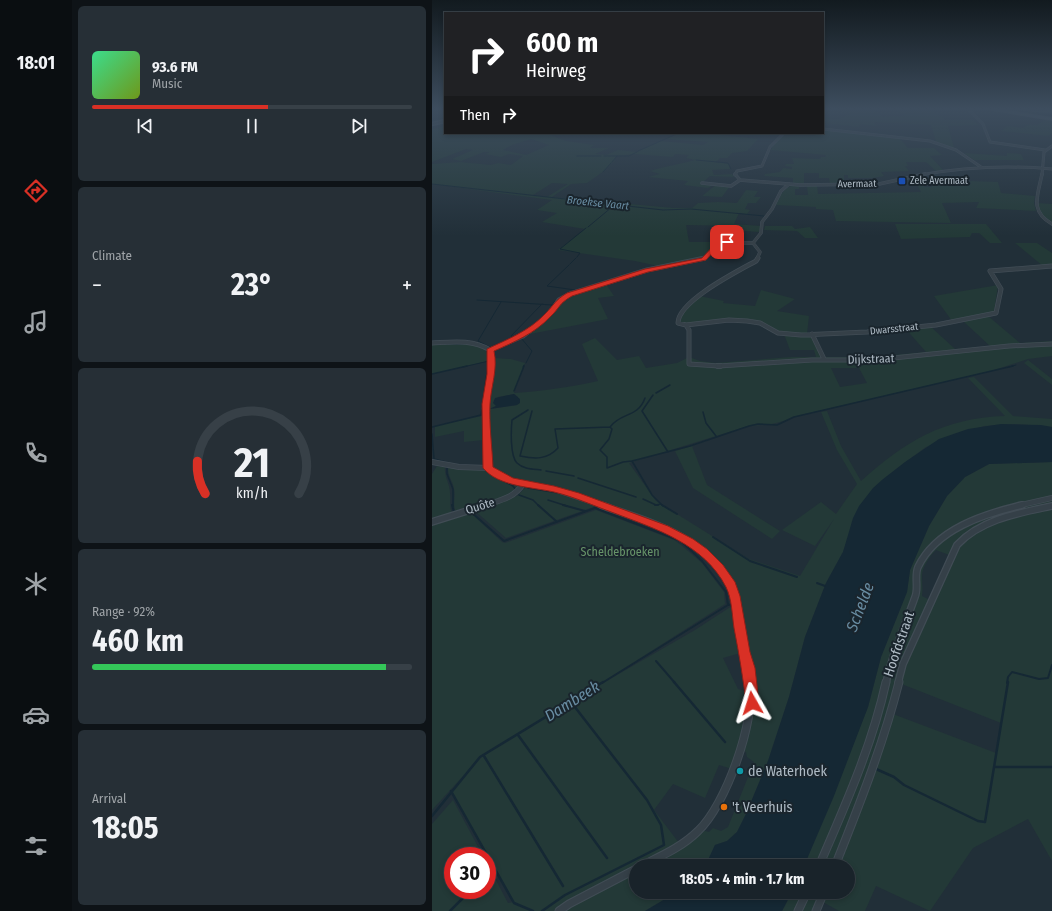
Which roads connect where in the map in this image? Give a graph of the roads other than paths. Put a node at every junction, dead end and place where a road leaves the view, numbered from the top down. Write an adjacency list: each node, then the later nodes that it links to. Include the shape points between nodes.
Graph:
1 (1045, 150): 5 (street)
2 (767, 151): 9 (street, via 762,166 735,172)
3 (957, 151): 4 (street)
4 (981, 167): 5 (street, Avermaat); 7 (street, Avermaat)
5 (1043, 168): 6 (street, Avermaat); 12 (street, via 1036,207 1040,216)
6 (1052, 169)
7 (923, 174): 8 (street); 11 (street, Avermaat, via 879,184)
8 (928, 179)
9 (740, 180): 10 (street, via 731,186); 11 (street, Avermaat)
10 (702, 183)
11 (789, 184): 13 (street, via 781,191 762,222 761,233)
12 (1052, 224)
13 (753, 243): 15 (street, via 760,252 758,258 696,297 678,318 678,323); 19 (street, via 720,243 704,259 656,268 576,292 559,300 548,316 523,336)
14 (1052, 266): 16 (street, Dwarsstraat, via 990,271 1001,288 997,312 993,315 936,325)
15 (686, 326): 16 (street, Dwarsstraat, via 729,320 747,321 760,323 778,333); 20 (street, Dijkstraat, via 689,330 689,364 719,366)
16 (812, 334): 20 (street)
17 (432, 343): 19 (street, via 473,342)
18 (1052, 344): 20 (street, Dijkstraat, via 874,360)
19 (490, 350): 22 (street, via 491,374 486,404)
20 (824, 359)
21 (432, 462): 22 (street, via 458,467)
22 (488, 468): 23 (street, via 510,481)
23 (523, 484): 26 (street, Quôte, via 513,496); 27 (street, via 576,495 678,534 703,552 719,568 735,596 752,694 740,750 719,802 704,825 682,844)
24 (1052, 498): 28 (street, Hoofdstraat, via 986,514 957,529 926,553 917,572 918,589 892,660 880,710)
25 (1052, 506): 29 (street, Hoofdstraat, via 995,520 967,535 957,545 903,664 891,714)
26 (432, 522)
27 (654, 859)
28 (822, 859)
29 (838, 859)
30 (629, 873): 33 (street)
31 (804, 899): 34 (street)
32 (821, 899): 35 (street)
33 (559, 911)
34 (798, 911)
35 (816, 911)

